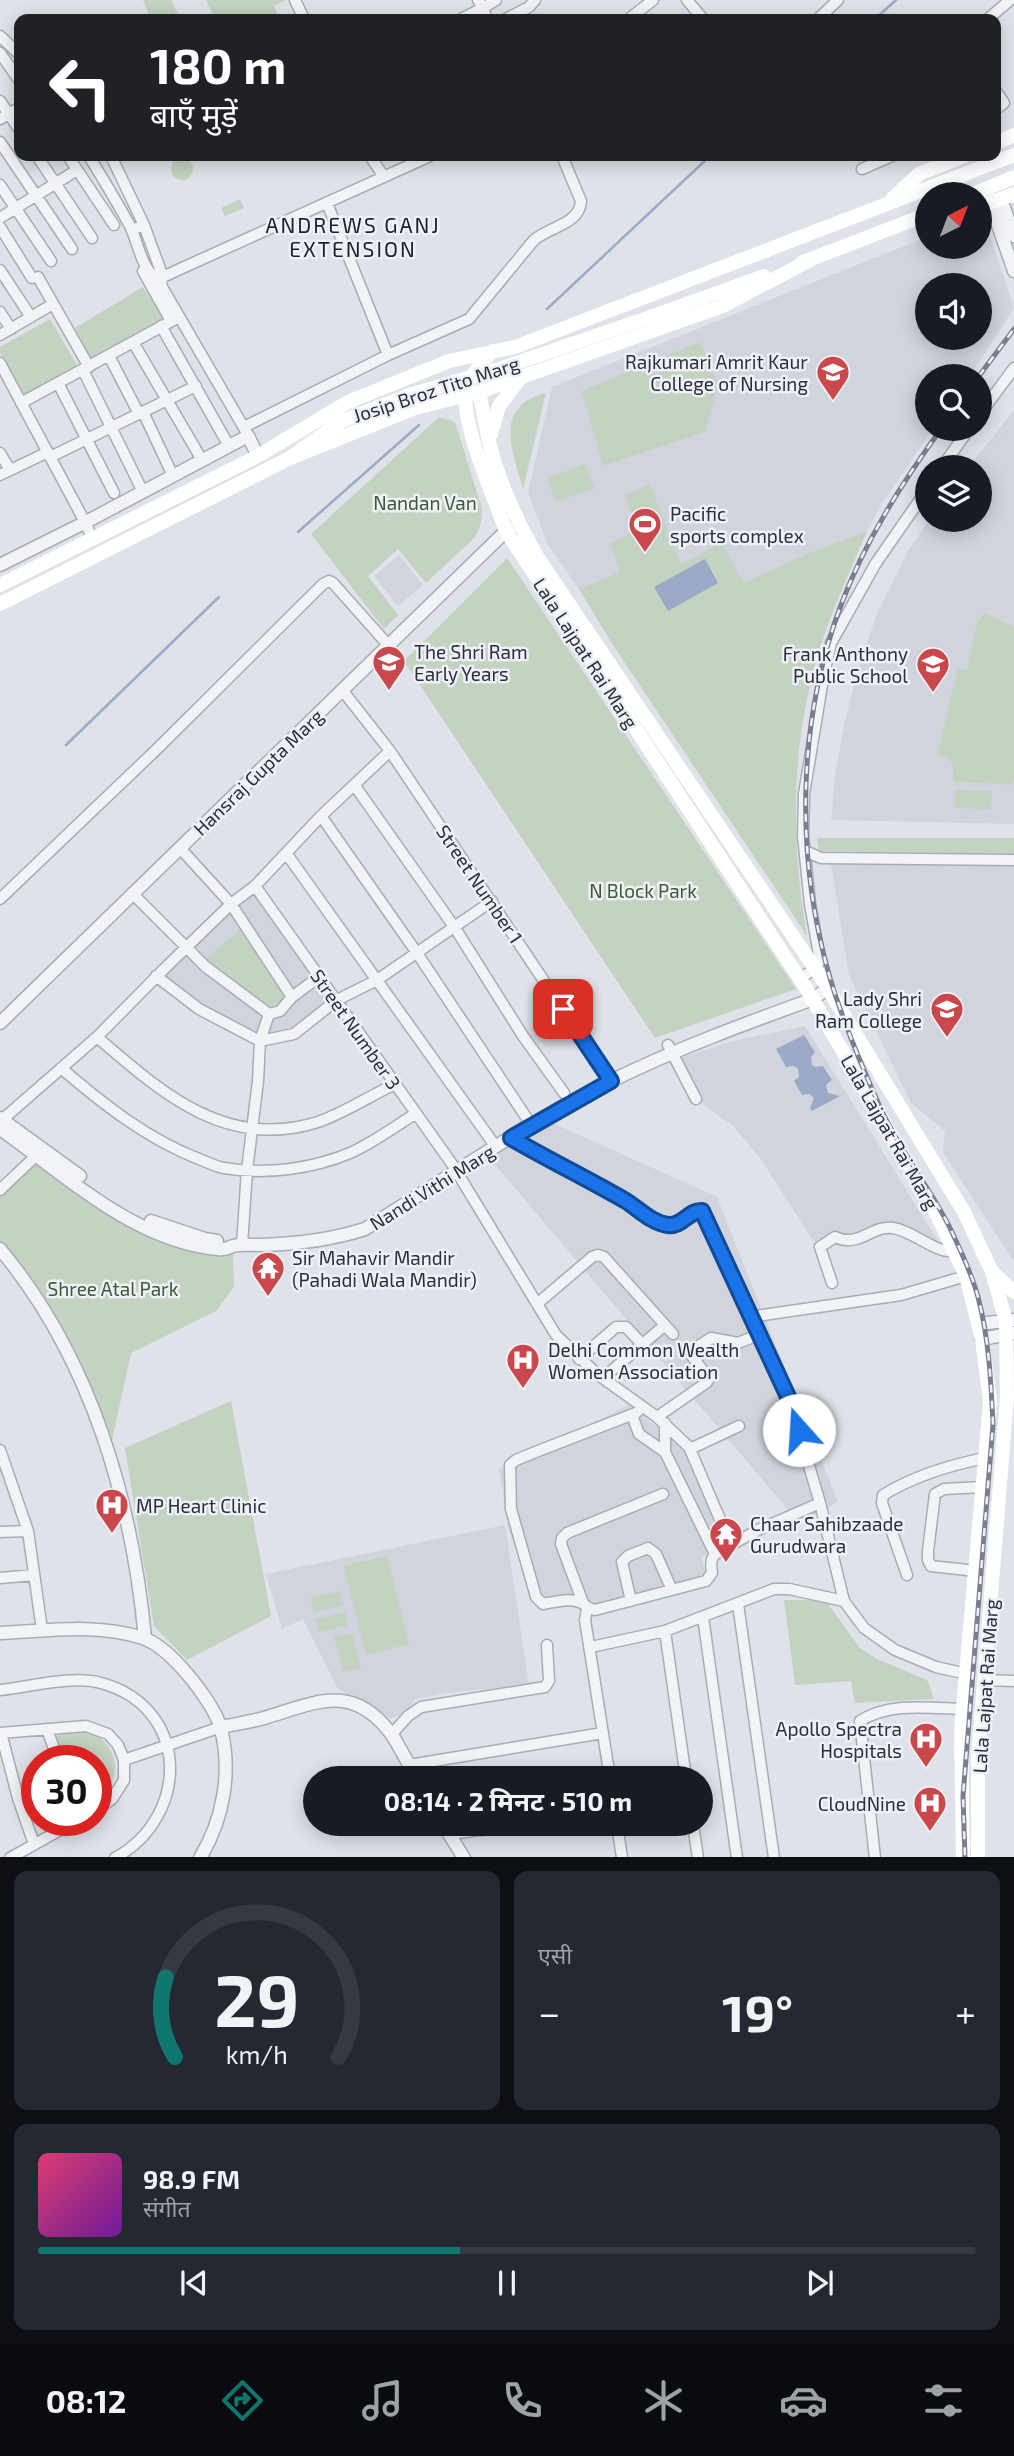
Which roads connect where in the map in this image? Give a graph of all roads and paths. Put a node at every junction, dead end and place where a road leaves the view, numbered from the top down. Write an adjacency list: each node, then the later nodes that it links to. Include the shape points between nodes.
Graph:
1 (497, 0): 7 (street)
2 (535, 0): 8 (street)
3 (653, 0): 9 (street)
4 (687, 0): 10 (street)
5 (838, 0): 11 (street)
6 (1010, 0): 12 (street)
7 (483, 9)
8 (516, 14)
9 (635, 14)
10 (700, 14)
11 (823, 14)
12 (994, 14)
13 (0, 36): 14 (street)
14 (14, 49)
15 (0, 53): 16 (street)
16 (14, 73)
17 (0, 101): 18 (street)
18 (9, 114)
19 (0, 142): 37 (street)
20 (41, 161): 34 (street)
21 (71, 161): 31 (street)
22 (95, 161): 47 (street)
23 (113, 161): 45 (street)
24 (373, 161): 32 (street)
25 (419, 161): 32 (street)
26 (564, 161): 65 (street, via 581,201 576,216 534,240 469,319)
27 (880, 161): 30 (street)
28 (952, 161): 40 (main road, via 919,174)
29 (999, 161): 40 (main road, Josip Broz Tito Marg)
30 (862, 169)
31 (77, 170): 34 (street); 44 (street)
32 (384, 177): 39 (street)
33 (1014, 177): 36 (main road)
34 (56, 183): 37 (street); 49 (street)
35 (0, 185): 41 (street)
36 (992, 186)
37 (36, 196): 41 (street); 50 (street)
38 (996, 200): 48 (street); 55 (street)
39 (327, 203): 56 (street); 65 (street)
40 (886, 205): 64 (main road, Josip Broz Tito Marg, via 516,347)
41 (15, 209): 42 (street); 53 (street)
42 (0, 218)
43 (915, 220): 52 (main road, Josip Broz Tito Marg)
44 (114, 225)
45 (144, 225): 47 (street); 56 (street)
46 (0, 227): 57 (street)
47 (132, 230): 56 (street, via 150,272)
48 (1014, 236)
49 (92, 238)
50 (72, 249)
51 (131, 251): 60 (street)
52 (812, 259): 71 (main road, via 723,306); 89 (main road, Josip Broz Tito Marg, bridge, via 496,370 412,394 342,421)
53 (51, 261)
54 (0, 270): 59 (street)
55 (1014, 271)
56 (162, 279): 60 (street)
57 (53, 304): 59 (street); 68 (street)
58 (0, 312): 61 (street)
59 (31, 317): 61 (street)
60 (171, 321): 63 (street); 73 (street); 82 (street)
61 (11, 329): 62 (street)
62 (0, 335)
63 (133, 342): 66 (street); 76 (street)
64 (492, 351): 70 (main road, Josip Broz Tito Marg); 74 (main road, via 472,374)
65 (388, 355): 82 (street)
66 (109, 356): 68 (street); 79 (street)
67 (0, 363): 78 (street)
68 (86, 368): 72 (street); 81 (street)
69 (1014, 368): 75 (street)
70 (427, 369): 77 (main road); 88 (main road, Josip Broz Tito Marg, via 348,402)
71 (523, 375): 74 (main road); 84 (main road, via 499,406)
72 (58, 383): 78 (street); 83 (street)
73 (196, 386): 76 (street); 85 (street)
74 (472, 393): 77 (main road); 80 (main road, Lala Lajpat Rai Marg); 84 (main road, Lala Lajpat Rai Marg)
75 (992, 398)
76 (167, 400): 79 (street); 90 (street)
77 (439, 402): 80 (main road, via 452,405); 89 (main road)
78 (21, 403): 87 (street)
79 (141, 413): 81 (street); 92 (street)
80 (467, 418): 97 (main road, Lala Lajpat Rai Marg)
81 (112, 427): 83 (street); 93 (street)
82 (246, 431): 85 (street); 88 (street)
83 (86, 439): 87 (street); 94 (street)
84 (489, 442): 97 (main road, Lala Lajpat Rai Marg)
85 (229, 446): 90 (street)
86 (0, 453): 91 (street)
87 (49, 455): 91 (street); 96 (street)
88 (258, 456): 98 (main road, Josip Broz Tito Marg)
89 (288, 459): 101 (main road, Josip Broz Tito Marg)
90 (202, 460): 92 (street)
91 (5, 473)
92 (173, 476): 93 (street)
93 (143, 492): 96 (street)
94 (114, 493)
95 (915, 507): 111 (street, via 876,563 831,643 804,794)
96 (86, 523): 98 (street); 99 (street)
97 (513, 528): 102 (street, Hansraj Gupta Marg); 107 (main road, Lala Lajpat Rai Marg, via 538,558); 108 (main road, Lala Lajpat Rai Marg)
98 (92, 538): 100 (main road, Josip Broz Tito Marg)
99 (0, 565)
100 (0, 585)
101 (0, 604)
102 (389, 646): 103 (street, Hansraj Gupta Marg); 117 (street, via 333,583 323,584)
103 (343, 691): 104 (street, Street Number 1); 109 (street, Hansraj Gupta Marg)
104 (390, 751): 105 (street); 118 (street, Street Number 1)
105 (355, 786): 106 (street); 120 (street)
106 (321, 816): 112 (street); 122 (street)
107 (721, 829): 108 (main road); 110 (main road, Lala Lajpat Rai Marg)
108 (707, 838): 113 (main road, Lala Lajpat Rai Marg)
109 (180, 848): 116 (street, Hansraj Gupta Marg); 119 (street)
110 (735, 850): 113 (main road); 123 (main road, Lala Lajpat Rai Marg)
111 (805, 851): 114 (street, via 821,858); 123 (street, via 820,960)
112 (286, 853): 115 (street); 127 (street)
113 (722, 860): 126 (main road, Lala Lajpat Rai Marg)
114 (1014, 860)
115 (255, 886): 119 (street); 125 (street, Street Number 3)
116 (132, 893): 121 (street); 133 (street, Hansraj Gupta Marg)
117 (0, 899)
118 (492, 901): 120 (street); 138 (street, Street Number 1)
119 (231, 904): 121 (street); 130 (street)
120 (455, 928): 122 (street); 140 (street)
121 (186, 948): 124 (street); 132 (street)
122 (417, 953): 127 (street); 144 (street)
123 (815, 969): 126 (street); 128 (main road, Lala Lajpat Rai Marg)
124 (156, 976): 134 (street); 135 (street, via 199,1009)
125 (320, 976): 130 (street); 131 (street, Street Number 3)
126 (800, 978): 129 (main road, Lala Lajpat Rai Marg)
127 (377, 979): 131 (street); 147 (street)
128 (826, 985): 129 (street, Nandi Vithi Marg); 155 (main road, Lala Lajpat Rai Marg, via 964,1212)
129 (811, 996): 136 (street, Nandi Vithi Marg); 154 (main road, Lala Lajpat Rai Marg)
130 (292, 997): 132 (street, via 280,1011)
131 (337, 1000): 135 (street, via 294,1034); 139 (street, Street Number 3)
132 (269, 1014): 135 (street)
133 (0, 1023)
134 (97, 1037): 137 (street); 145 (street, via 153,1086 200,1114)
135 (260, 1041): 145 (street)
136 (670, 1049): 138 (street, Nandi Vithi Marg); 141 (street)
137 (61, 1068): 143 (street); 149 (street, via 111,1110 179,1152 222,1168)
138 (613, 1080): 144 (street, Nandi Vithi Marg)
139 (395, 1084): 142 (street, Street Number 3); 145 (street, via 321,1121 280,1130)
140 (564, 1093)
141 (696, 1099)
142 (415, 1114): 149 (street, via 365,1146 322,1164); 150 (street, Street Number 3)
143 (1, 1122): 148 (street, Nandi Vithi Marg)
144 (532, 1126): 146 (street, Nandi Vithi Marg)
145 (252, 1130): 149 (street)
146 (511, 1138): 147 (street, Nandi Vithi Marg); 160 (street, via 653,1220 677,1225 702,1211)
147 (496, 1147): 150 (street, Nandi Vithi Marg)
148 (41, 1152): 151 (street); 152 (street, Nandi Vithi Marg, via 113,1209 153,1231 199,1247 222,1250)
149 (247, 1170): 152 (street)
150 (457, 1172): 152 (street, Nandi Vithi Marg, via 365,1229 311,1241); 159 (street, Street Number 3)
151 (0, 1191)
152 (238, 1245)
153 (0, 1249): 197 (street, via 60,1339 108,1447 129,1528)
154 (955, 1251): 156 (main road, Lala Lajpat Rai Marg); 157 (street, via 939,1250 889,1227 853,1240 835,1237 820,1247)
155 (992, 1272): 158 (main road); 161 (main road, Lala Lajpat Rai Marg)
156 (966, 1276): 160 (street, via 901,1295); 162 (main road, Lala Lajpat Rai Marg)
157 (832, 1283)
158 (1014, 1292)
159 (537, 1304): 164 (street, via 592,1257 604,1257 669,1329); 165 (street, Street Number 3, via 556,1335)
160 (749, 1317): 163 (street)
161 (1010, 1327): 162 (street); 168 (main road, Lala Lajpat Rai Marg)
162 (981, 1332): 176 (main road, Lala Lajpat Rai Marg, via 990,1402)
163 (758, 1335): 171 (street, via 738,1343 711,1338 689,1352 709,1379); 179 (street, via 790,1401)
164 (642, 1345): 165 (street, via 626,1327 616,1327); 167 (street)
165 (579, 1359): 167 (street, Street Number 3)
166 (1014, 1371): 168 (main road)
167 (603, 1378): 169 (street, Street Number 3)
168 (1007, 1397): 201 (main road, Lala Lajpat Rai Marg)
169 (642, 1407): 170 (street); 171 (street, Street Number 3)
170 (632, 1415): 175 (street, via 639,1434); 192 (street, via 510,1465 511,1509 536,1597 542,1604 568,1599)
171 (661, 1420): 173 (street, Street Number 3); 175 (street)
172 (739, 1426): 173 (street)
173 (690, 1449): 182 (street)
174 (0, 1450): 180 (street)
175 (665, 1452): 183 (street)
176 (985, 1458): 177 (main road, Lala Lajpat Rai Marg); 186 (street, via 953,1464 883,1495)
177 (983, 1487): 184 (main road, Lala Lajpat Rai Marg); 184 (street, via 944,1489 935,1494 928,1550 930,1566)
178 (663, 1494): 192 (street, via 562,1538)
179 (820, 1503): 182 (street); 190 (street)
180 (28, 1531): 181 (street); 185 (street)
181 (0, 1532)
182 (731, 1545): 183 (street)
183 (715, 1554): 188 (street, via 710,1578)
184 (976, 1571): 200 (main road, Lala Lajpat Rai Marg)
185 (34, 1575): 187 (street); 194 (street)
186 (907, 1575)
187 (0, 1578)
188 (672, 1590): 189 (street); 189 (street, via 656,1554 648,1548 622,1562)
189 (631, 1601): 192 (street, via 595,1610)
190 (844, 1601): 191 (street, via 781,1588); 200 (street, via 864,1628 895,1650)
191 (738, 1604): 193 (street); 229 (street)
192 (585, 1606): 199 (street)
193 (703, 1617): 195 (street); 228 (street)
194 (42, 1630): 196 (street); 197 (street, via 89,1628)
195 (665, 1631): 199 (street); 215 (street)
196 (0, 1633)
197 (145, 1639): 205 (street, via 187,1674)
198 (547, 1646): 209 (street, via 549,1681 545,1687 421,1707)
199 (590, 1647): 208 (street)
200 (967, 1674): 204 (main road, Lala Lajpat Rai Marg)
201 (984, 1680): 202 (street); 232 (main road, Lala Lajpat Rai Marg)
202 (1014, 1681)
203 (0, 1690): 211 (street, via 67,1681 110,1686 129,1694 147,1711)
204 (963, 1709): 230 (street, via 913,1707 873,1713 860,1721); 231 (main road, Lala Lajpat Rai Marg)
205 (221, 1727): 209 (street, via 336,1699 356,1705); 211 (street); 224 (street, via 225,1787 214,1832)
206 (47, 1729): 207 (street); 210 (street); 212 (street, via 94,1727 113,1739)
207 (0, 1733): 221 (street)
208 (603, 1733): 213 (street); 214 (street)
209 (391, 1735): 213 (street)
210 (53, 1745)
211 (169, 1745): 212 (street); 223 (street, via 171,1773 163,1806 140,1841)
212 (124, 1759): 216 (street, via 124,1780)
213 (409, 1765)
214 (608, 1766)
215 (684, 1766)
216 (112, 1800)
217 (49, 1836): 221 (street)
218 (451, 1836): 225 (street)
219 (619, 1836): 226 (street)
220 (695, 1836): 227 (street)
221 (34, 1844): 222 (street)
222 (10, 1857)
223 (115, 1857)
224 (200, 1857)
225 (464, 1857)
226 (622, 1857)
227 (698, 1857)
228 (737, 1857)
229 (774, 1857)
230 (875, 1857)
231 (963, 1857)
232 (978, 1857)

